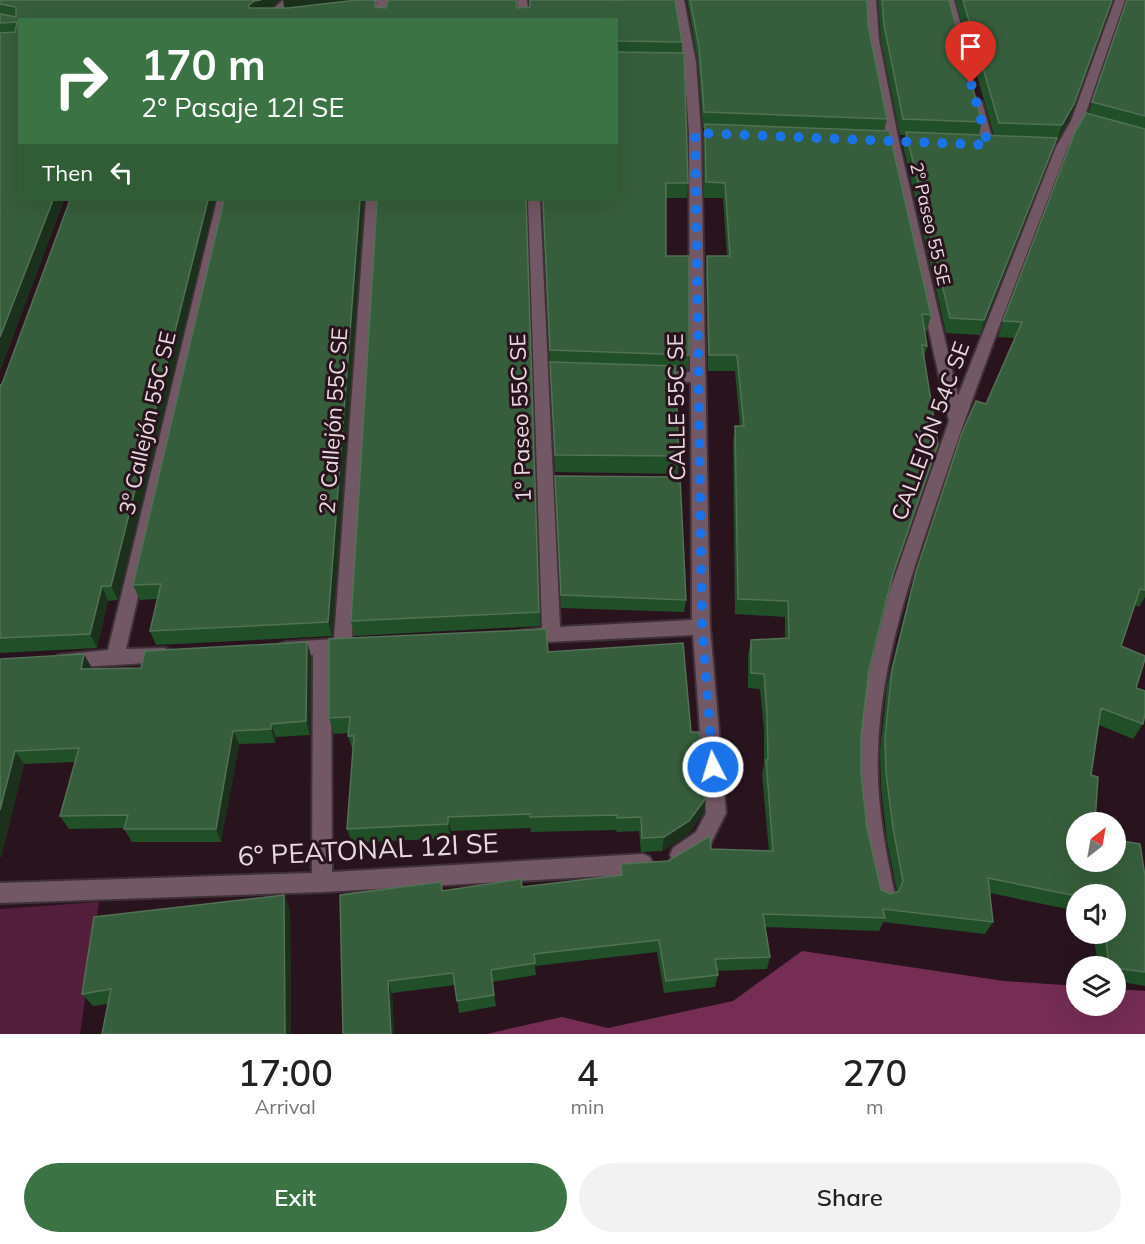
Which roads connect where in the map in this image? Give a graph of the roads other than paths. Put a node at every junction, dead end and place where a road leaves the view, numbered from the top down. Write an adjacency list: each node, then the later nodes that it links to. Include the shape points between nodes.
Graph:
1 (289, 0): 11 (street)
2 (431, 0): 8 (street)
3 (522, 0): 14 (street)
4 (679, 0): 22 (street, CALLE 55C SE, via 685,62 700,134)
5 (871, 0): 23 (street, 2º Paseo 55 SE, via 873,40 893,142)
6 (949, 0): 15 (street)
7 (1120, 0): 23 (street, CALLEJÓN 54C SE, via 1083,122 1056,147)
8 (386, 3): 9 (street); 13 (street)
9 (337, 11)
10 (290, 16): 12 (street)
11 (264, 18)
12 (272, 18)
13 (383, 18)
14 (524, 18)
15 (961, 45)
16 (973, 89): 17 (street)
17 (987, 145)
18 (223, 201): 32 (street, 3º Callejón 55C SE)
19 (372, 201): 28 (street, 2º Callejón 55C SE)
20 (534, 201): 25 (street, 1º Paseo 55C SE, via 546,372)
21 (642, 375): 22 (street)
22 (698, 377): 24 (street, CALLE 55C SE, via 693,482)
23 (956, 420): 37 (street, CALLEJÓN 54C SE, via 900,582 877,667 868,751 871,831)
24 (702, 627): 25 (street); 34 (street, CALLE 55C SE)
25 (551, 635): 26 (street)
26 (505, 637)
27 (366, 644): 28 (street)
28 (343, 645): 29 (street)
29 (322, 648): 30 (street); 35 (street)
30 (264, 650)
31 (184, 654): 32 (street)
32 (115, 657): 33 (street)
33 (46, 661)
34 (716, 813): 35 (street, 6° PEATONAL 12I SE, via 709,833 692,849 665,862)
35 (322, 882): 36 (street, 6° PEATONAL 12I SE)
36 (0, 893)
37 (885, 895)

